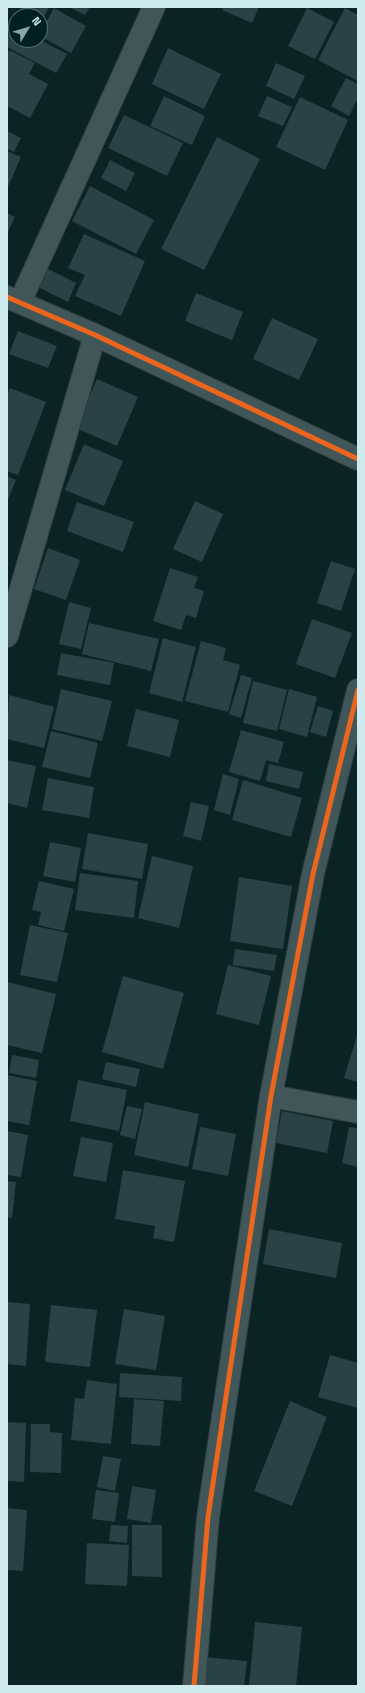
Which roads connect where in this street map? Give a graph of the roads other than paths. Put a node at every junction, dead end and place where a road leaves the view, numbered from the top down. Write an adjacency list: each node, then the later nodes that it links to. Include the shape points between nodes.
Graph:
1 (154, 7): 2 (street)
2 (14, 299): 3 (street)
3 (95, 335): 4 (street); 5 (street)
4 (358, 459)
5 (7, 636)
6 (358, 690): 7 (street, via 313,874)
7 (271, 1096): 8 (street); 9 (street, via 208,1518)
8 (358, 1112)
9 (194, 1686)

